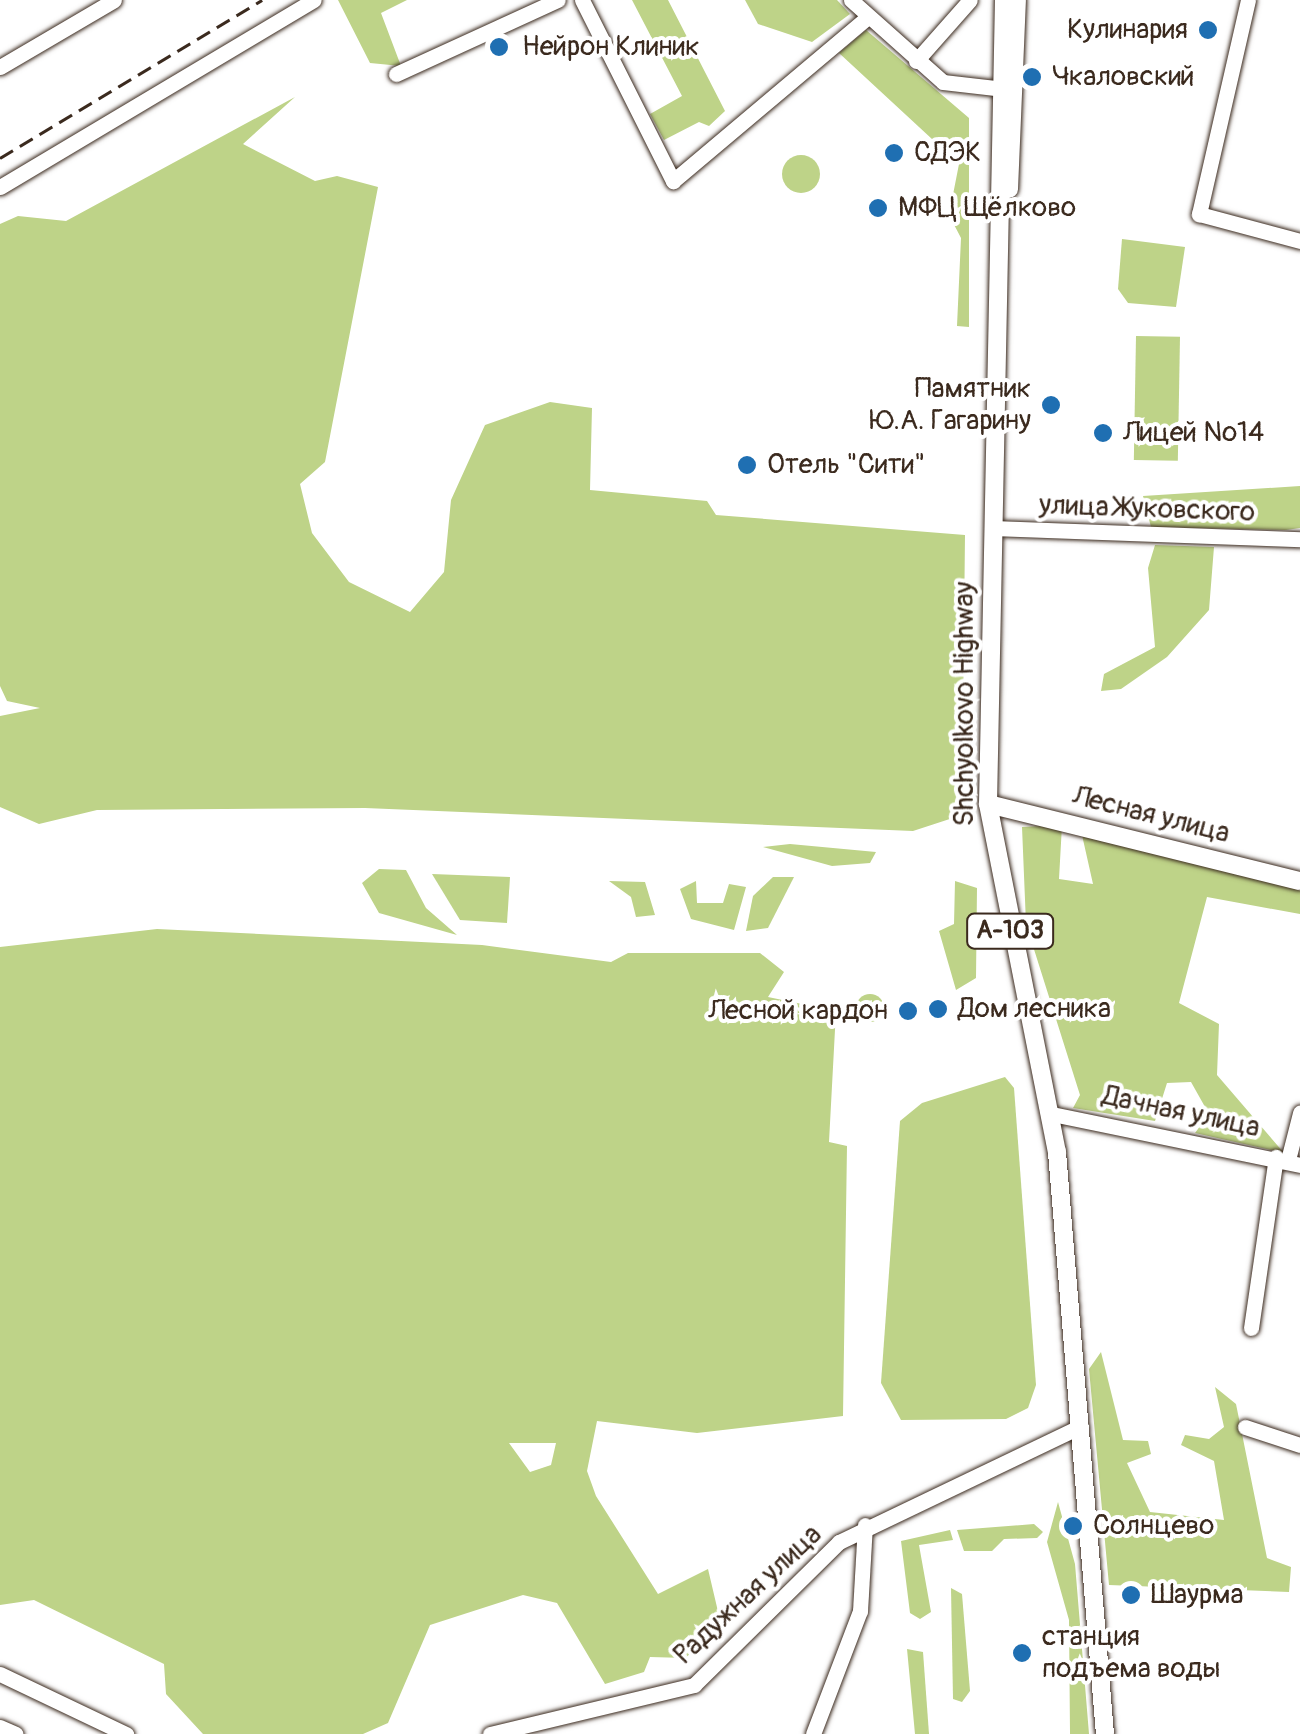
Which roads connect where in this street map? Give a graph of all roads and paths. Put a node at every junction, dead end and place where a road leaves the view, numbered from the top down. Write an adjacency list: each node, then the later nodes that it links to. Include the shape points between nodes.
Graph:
1 (114, 0): 14 (street)
2 (314, 0): 20 (street)
3 (558, 0): 15 (street)
4 (582, 0): 10 (street, via 674,181 801,64)
5 (851, 0): 10 (street)
6 (970, 0): 11 (street)
7 (1004, 0): 13 (main road, Shchyolkovo Highway / А-103)
8 (1018, 0): 17 (main road, Shchyolkovo Highway / А-103)
9 (1248, 0): 22 (street, via 1198,214)
10 (868, 16): 11 (street, via 918,47); 12 (street)
11 (932, 45): 12 (street); 16 (street)
12 (916, 61): 16 (street)
13 (1003, 62): 17 (main road, Shchyolkovo Highway / А-103); 18 (street, via 992,82)
14 (0, 67)
15 (396, 74)
16 (936, 77): 18 (street)
17 (1008, 90): 18 (street); 19 (main road, Shchyolkovo Highway / А-103); 21 (main road, Shchyolkovo Highway / А-103)
18 (970, 91): 19 (street)
19 (1001, 126): 21 (main road, Shchyolkovo Highway / А-103)
20 (0, 187)
21 (1004, 214): 23 (main road, Shchyolkovo Highway / А-103)
22 (1300, 241)
23 (993, 528): 24 (street, улица Жуковского); 25 (main road, Shchyolkovo Highway / А-103)
24 (1300, 539)
25 (988, 804): 26 (main road, Лесная улица); 28 (main road, Shchyolkovo Highway / А-103)
26 (1300, 881)
27 (1300, 1113): 29 (street)
28 (1052, 1114): 29 (street, Дачная улица); 31 (main road, Shchyolkovo Highway / А-103)
29 (1288, 1161): 30 (street)
30 (1251, 1328)
31 (1080, 1426): 34 (street, Радужная улица); 41 (main road, Shchyolkovo Highway / А-103)
32 (1245, 1427): 33 (street)
33 (1300, 1445)
34 (864, 1525): 39 (street, Радужная улица, via 808,1566 694,1685); 40 (street, via 860,1611)
35 (0, 1674): 38 (street)
36 (0, 1727): 37 (street)
37 (16, 1734)
38 (126, 1734)
39 (490, 1734)
40 (813, 1734)
41 (1105, 1734)

